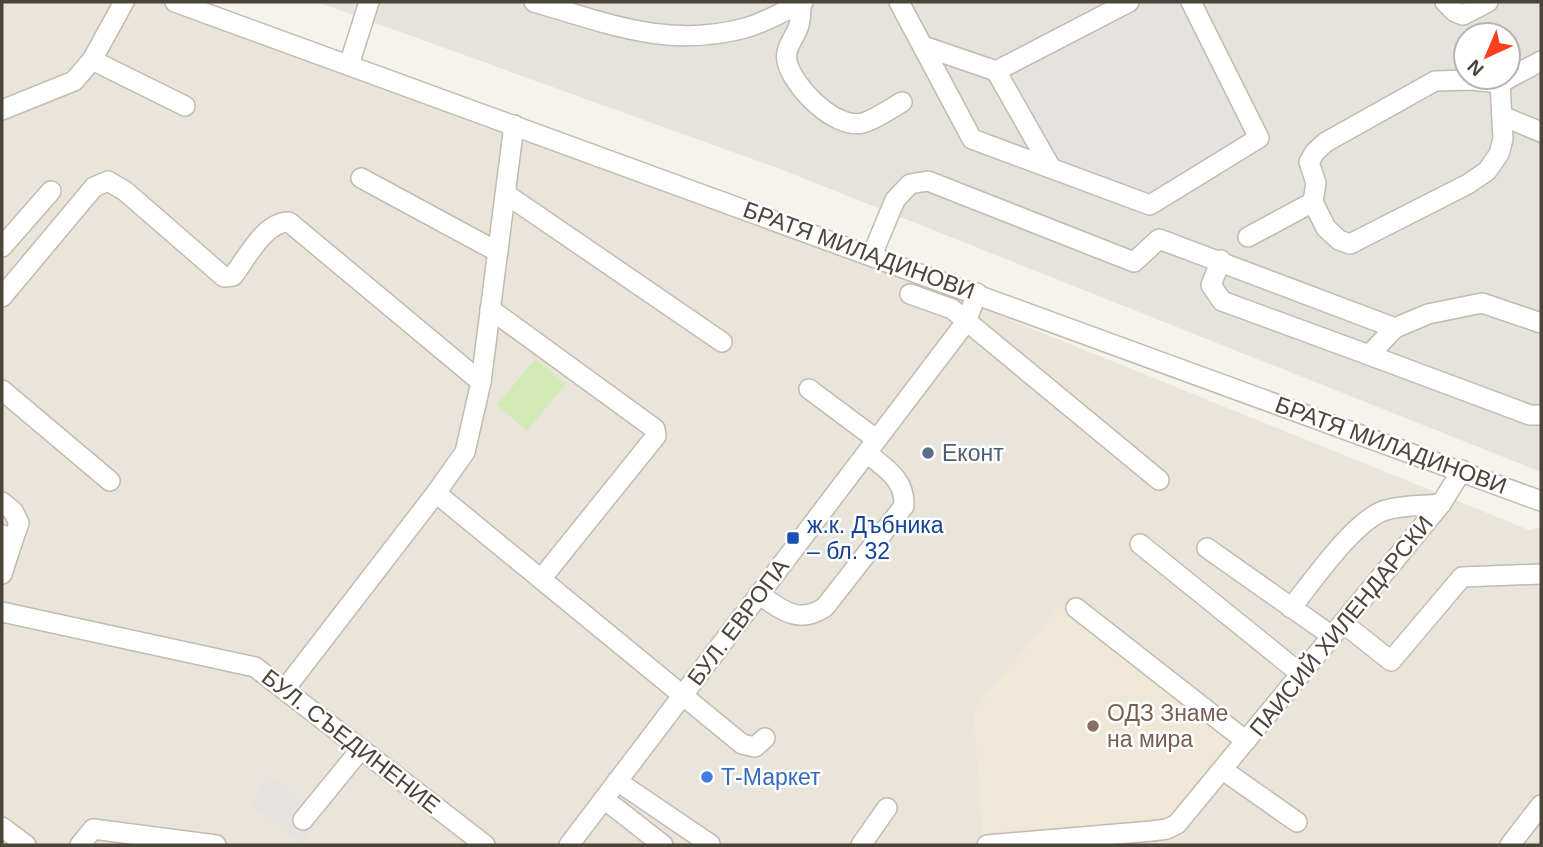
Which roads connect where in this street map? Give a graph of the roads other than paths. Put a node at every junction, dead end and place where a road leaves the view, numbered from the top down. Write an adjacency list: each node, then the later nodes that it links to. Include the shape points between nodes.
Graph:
1 (124, 2): 12 (street)
2 (176, 2): 14 (street, БРАТЯ МИЛАДИНОВИ)
3 (369, 2): 14 (street)
4 (534, 2): 5 (street, via 648,34 682,37 747,28)
5 (802, 2): 19 (street, via 787,62 817,106 847,123 863,123)
6 (899, 2): 11 (street)
7 (1129, 2): 15 (street)
8 (1191, 2): 25 (street, via 1259,138 1150,205)
9 (1445, 2): 10 (street, via 1463,15)
10 (1488, 2)
11 (923, 46): 15 (street); 25 (street, via 972,139)
12 (92, 60): 20 (street); 21 (street, via 74,81)
13 (1541, 61): 16 (street)
14 (349, 65): 23 (street, БРАТЯ МИЛАДИНОВИ)
15 (996, 71): 25 (street)
16 (1522, 71)
17 (1452, 81): 29 (street, via 1435,81 1326,142 1309,162 1316,183)
18 (1500, 91): 22 (street)
19 (902, 102)
20 (185, 106)
21 (2, 110)
22 (1502, 116): 24 (street); 29 (street, via 1499,154 1487,171 1350,244 1326,228)
23 (514, 125): 28 (street); 33 (street, БРАТЯ МИЛАДИНОВИ)
24 (1540, 128)
25 (1051, 168)
26 (361, 178): 32 (street)
27 (51, 191): 31 (street)
28 (506, 194): 32 (street); 42 (street)
29 (1313, 202): 30 (street)
30 (1248, 237)
31 (2, 247)
32 (498, 252): 38 (street)
33 (872, 255): 34 (street, via 895,200 909,184 928,181 1134,262 1159,239); 35 (street, БРАТЯ МИЛАДИНОВИ)
34 (1221, 260): 41 (street); 43 (street, via 1211,285 1222,301)
35 (976, 293): 39 (street, БУЛ. ЕВРОПА); 49 (street, БРАТЯ МИЛАДИНОВИ)
36 (910, 294): 39 (street, via 952,309)
37 (2, 297): 44 (street, via 94,187 107,181 125,191 225,277 233,276 270,228 289,222)
38 (491, 309): 44 (street); 61 (street, via 655,429 656,436)
39 (965, 322): 48 (street, БУЛ. ЕВРОПА); 50 (street)
40 (1541, 323): 41 (street, via 1482,303 1428,314)
41 (1395, 328): 43 (street)
42 (722, 342)
43 (1369, 355): 47 (street, via 1530,415)
44 (481, 382): 52 (street, via 466,452)
45 (809, 389): 48 (street)
46 (2, 390): 51 (street)
47 (1541, 415)
48 (871, 446): 62 (street, БУЛ. ЕВРОПА); 62 (street, via 898,479 904,506 825,607 813,615 780,610)
49 (1462, 470): 53 (street, БРАТЯ МИЛАДИНОВИ); 55 (street, ПАИСИЙ ХИЛЕНДАРСКИ)
50 (1158, 480)
51 (110, 481)
52 (436, 494): 61 (street); 68 (street)
53 (1541, 501)
54 (2, 502): 56 (street, via 19,523)
55 (1441, 504): 64 (street, via 1373,515); 66 (street, ПАИСИЙ ХИЛЕНДАРСКИ)
56 (7, 539): 59 (street)
57 (1140, 544): 67 (street)
58 (1207, 548): 64 (street)
59 (2, 574)
60 (1541, 574): 66 (street, via 1462,577 1391,661)
61 (541, 579): 69 (street)
62 (759, 594): 69 (street, БУЛ. ЕВРОПА)
63 (1076, 608): 71 (street)
64 (1291, 608): 66 (street)
65 (2, 612): 68 (street, БУЛ. СЪЕДИНЕНИЕ, via 254,667)
66 (1338, 630): 67 (street, ПАИСИЙ ХИЛЕНДАРСКИ)
67 (1301, 674): 71 (street, ПАИСИЙ ХИЛЕНДАРСКИ)
68 (285, 689): 72 (street, БУЛ. СЪЕДИНЕНИЕ)
69 (682, 695): 70 (street, via 742,744 755,747); 74 (street, БУЛ. ЕВРОПА)
70 (765, 737)
71 (1246, 741): 73 (street, ПАИСИЙ ХИЛЕНДАРСКИ)
72 (361, 749): 78 (street); 86 (street, БУЛ. СЪЕДИНЕНИЕ)
73 (1223, 769): 79 (street); 80 (street, ПАИСИЙ ХИЛЕНДАРСКИ)
74 (617, 781): 75 (street, БУЛ. ЕВРОПА); 82 (street)
75 (604, 799): 87 (street, БУЛ. ЕВРОПА); 88 (street)
76 (1541, 805): 92 (street)
77 (887, 808): 89 (street)
78 (303, 820)
79 (1297, 822)
80 (1177, 824): 90 (street, via 1153,831); 91 (street)
81 (2, 827): 83 (street)
82 (710, 844)
83 (26, 845)
84 (80, 845): 85 (street, via 93,829)
85 (216, 845)
86 (485, 845)
87 (569, 845)
88 (663, 845)
89 (861, 845)
90 (986, 845)
91 (1175, 845)
92 (1510, 845)

